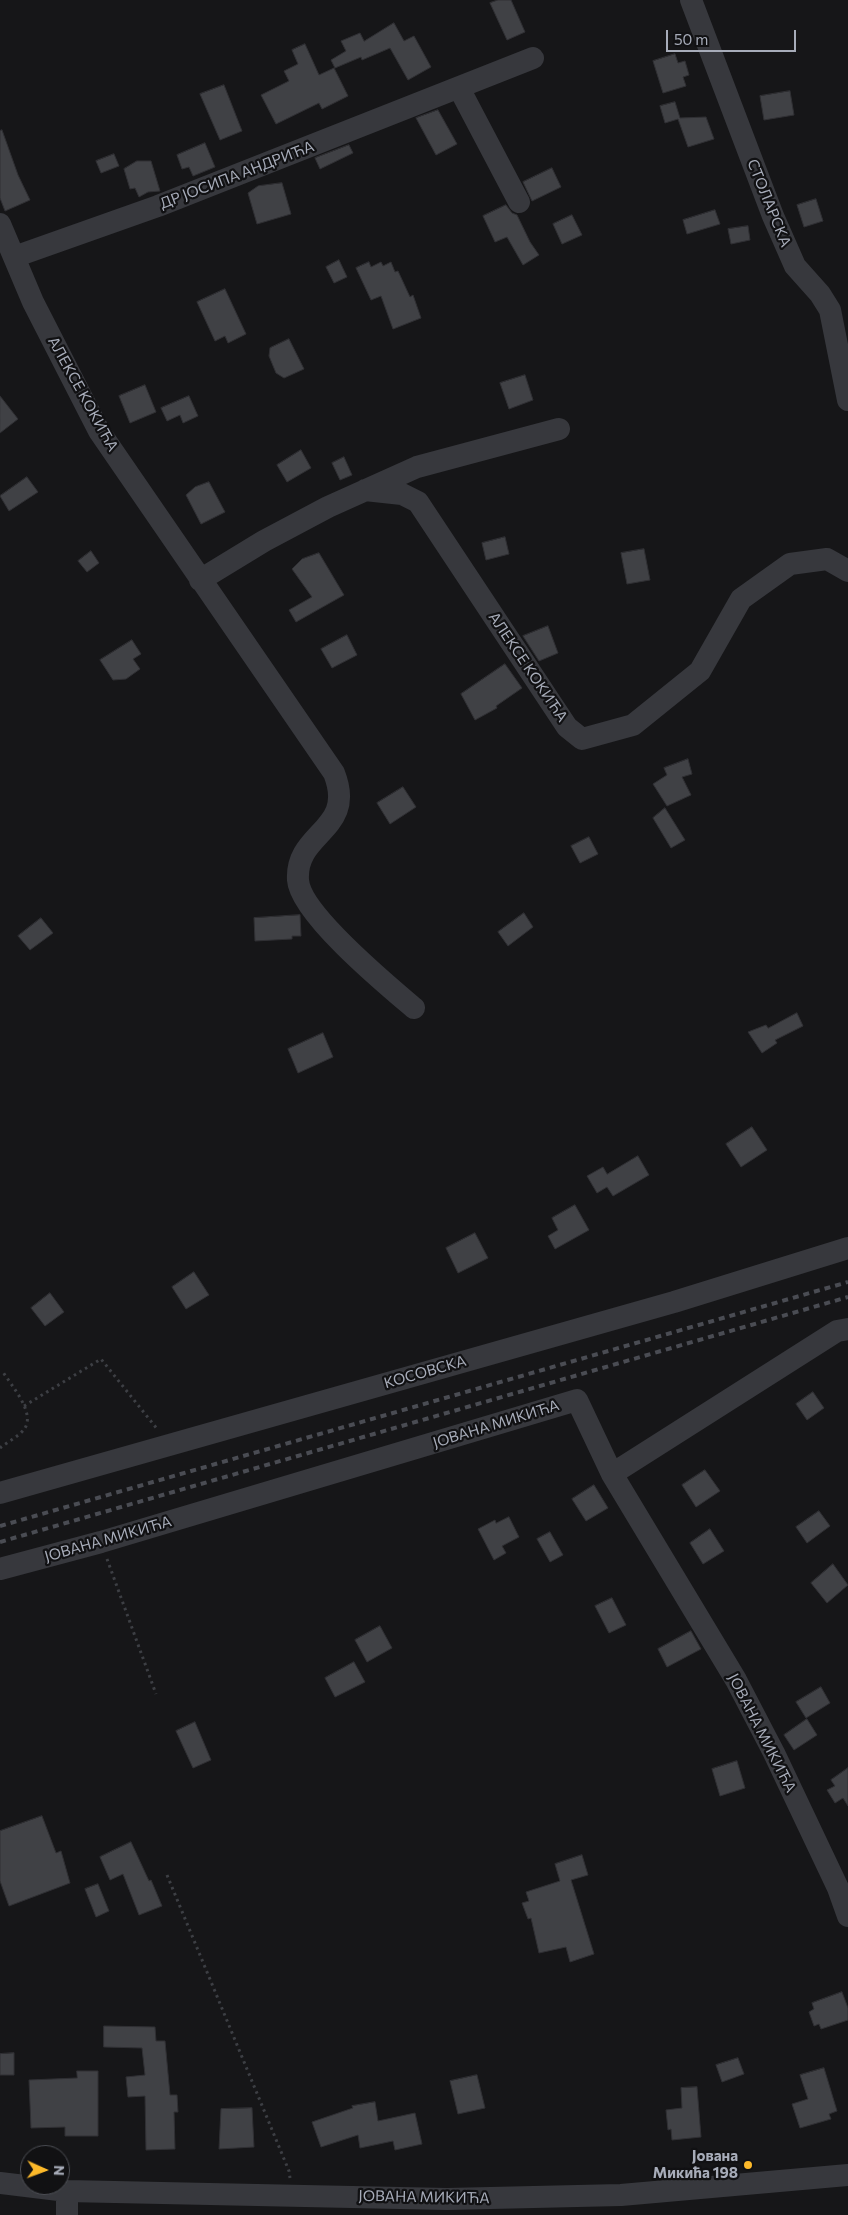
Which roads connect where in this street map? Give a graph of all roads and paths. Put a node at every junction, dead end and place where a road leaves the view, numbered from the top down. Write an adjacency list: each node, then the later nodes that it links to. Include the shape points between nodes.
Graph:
1 (691, 0): 7 (street, СТОЛАРСКА, via 795,266 830,310)
2 (533, 58): 3 (street, ДР ЈОСИПА АНДРИЋА)
3 (458, 88): 4 (street); 6 (street, ДР ЈОСИПА АНДРИЋА, via 158,206)
4 (519, 202)
5 (0, 224): 6 (street, АЛЕКСЕ КОКИЋА)
6 (14, 257): 11 (street, АЛЕКСЕ КОКИЋА, via 33,302 99,431)
7 (848, 400)
8 (559, 429): 9 (street, via 418,467)
9 (365, 490): 10 (street, АЛЕКСЕ КОКИЋА, via 402,494 418,502 567,727 582,739 633,725 700,671 741,599 790,564 827,559); 11 (street, via 264,541)
10 (848, 571)
11 (200, 580): 12 (street, АЛЕКСЕ КОКИЋА, via 334,773 341,790 340,807 298,864 298,882 305,899 349,953)
12 (414, 1008)
13 (848, 1248): 17 (street, КОСОВСКА, via 674,1302)
14 (848, 1328): 19 (street, via 837,1331)
15 (3, 1372): 16 (path)
16 (24, 1406): 17 (path, via 101,1359); 18 (path, via 27,1416 25,1428)
17 (169, 1444): 20 (street, КОСОВСКА)
18 (0, 1448)
19 (612, 1474): 21 (street, ЈОВАНА МИКИЋА, via 577,1400); 25 (street, ЈОВАНА МИКИЋА, via 736,1680 774,1753)
20 (0, 1493)
21 (101, 1542): 22 (street, ЈОВАНА МИКИЋА); 23 (path)
22 (0, 1569)
23 (156, 1694)
24 (167, 1876): 31 (path, via 290,2171)
25 (848, 1916)
26 (848, 2175): 32 (street, ЈОВАНА МИКИЋА)
27 (0, 2183): 28 (street, ЈОВАНА МИКИЋА)
28 (20, 2185)
29 (70, 2191): 31 (street, ЈОВАНА МИКИЋА)
30 (67, 2195): 33 (street)
31 (291, 2195): 32 (street, ЈОВАНА МИКИЋА)
32 (447, 2207)
33 (67, 2215)

